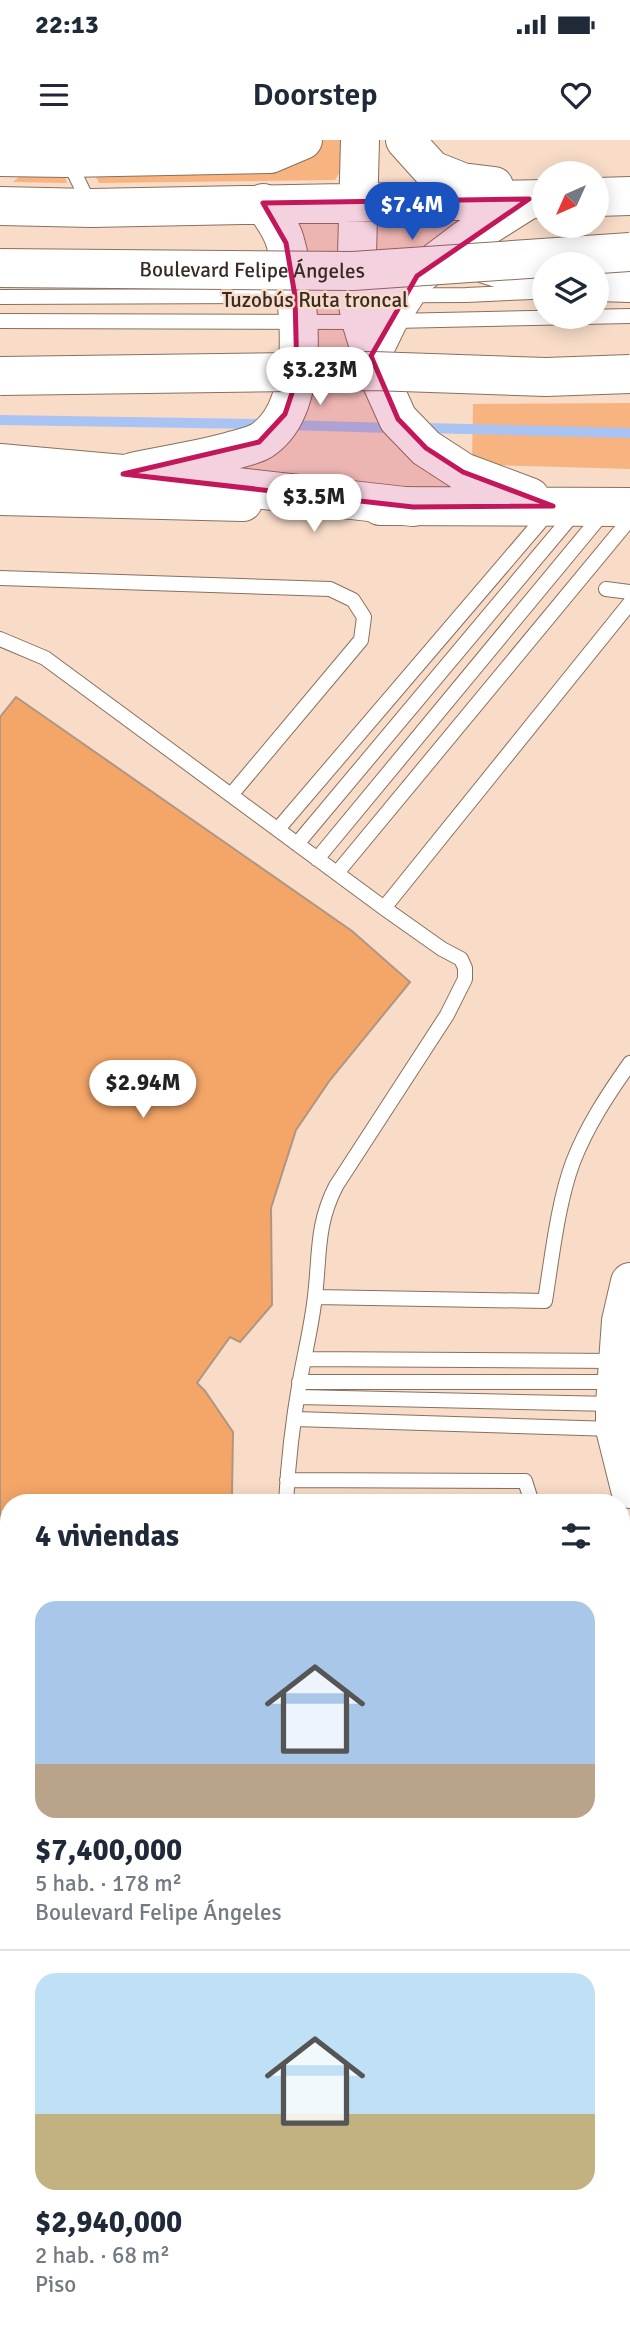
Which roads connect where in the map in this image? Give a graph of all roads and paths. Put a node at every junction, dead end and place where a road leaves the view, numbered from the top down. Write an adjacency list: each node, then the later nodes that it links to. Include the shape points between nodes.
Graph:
1 (303, 140): 4 (main road, via 271,154)
2 (360, 140): 12 (main road)
3 (405, 140): 6 (main road, via 432,170 462,183)
4 (65, 149): 5 (main road); 14 (lane)
5 (4, 156)
6 (532, 196)
7 (630, 196): 9 (main road)
8 (532, 197): 12 (main road)
9 (609, 197)
10 (532, 201): 26 (main road, via 456,246 417,276)
11 (263, 203): 12 (main road); 14 (main road); 24 (main road, via 286,243)
12 (357, 204): 26 (main road)
13 (0, 205): 14 (main road)
14 (91, 208)
15 (630, 252): 16 (main road, Boulevard Felipe Ángeles, bridge)
16 (481, 263): 17 (main road, Boulevard Felipe Ángeles, bridge, via 353,271); 18 (main road)
17 (0, 268)
18 (532, 277)
19 (609, 282): 20 (main road)
20 (630, 283): 21 (lane)
21 (609, 286)
22 (532, 292): 26 (lane, Tuzobús Ruta troncal, via 466,295)
23 (0, 297): 24 (lane, Tuzobús Ruta troncal)
24 (296, 308): 26 (lane, Tuzobús Ruta troncal); 26 (lane, Tuzobús Ruta troncal); 27 (lane, Tuzobús Ruta troncal); 31 (main road, via 297,378 285,414 271,433 242,448)
25 (630, 316): 26 (lane, Tuzobús Ruta troncal)
26 (376, 318): 34 (main road, via 398,419 426,448 463,472)
27 (0, 321)
28 (630, 374): 29 (main road, bridge)
29 (0, 376)
30 (0, 463): 31 (main road)
31 (123, 474): 33 (main road)
32 (0, 496): 33 (main road)
33 (413, 506): 34 (main road)
34 (600, 509): 41 (lane); 42 (lane); 43 (lane); 44 (lane)
35 (0, 578): 40 (lane, via 330,589 353,600 364,617 360,640)
36 (606, 589): 37 (lane)
37 (630, 592)
38 (630, 603): 45 (lane)
39 (0, 639): 40 (lane, via 45,658)
40 (231, 795): 41 (lane)
41 (278, 829): 42 (lane)
42 (297, 844): 43 (lane)
43 (317, 859): 44 (lane)
44 (337, 873): 45 (lane)
45 (384, 908): 48 (lane, via 461,959 466,979 325,1207)
46 (630, 1063): 48 (lane, via 604,1099 573,1163 556,1229 545,1301)
47 (630, 1282): 51 (main road, via 621,1321)
48 (315, 1297): 49 (lane)
49 (304, 1359): 50 (lane); 51 (lane)
50 (298, 1390): 51 (lane); 51 (lane); 52 (lane)
51 (616, 1394): 52 (lane); 54 (main road)
52 (295, 1419): 53 (lane)
53 (287, 1480): 55 (lane); 56 (lane, via 525,1481)
54 (630, 1489)
55 (286, 1494)
56 (529, 1494)

